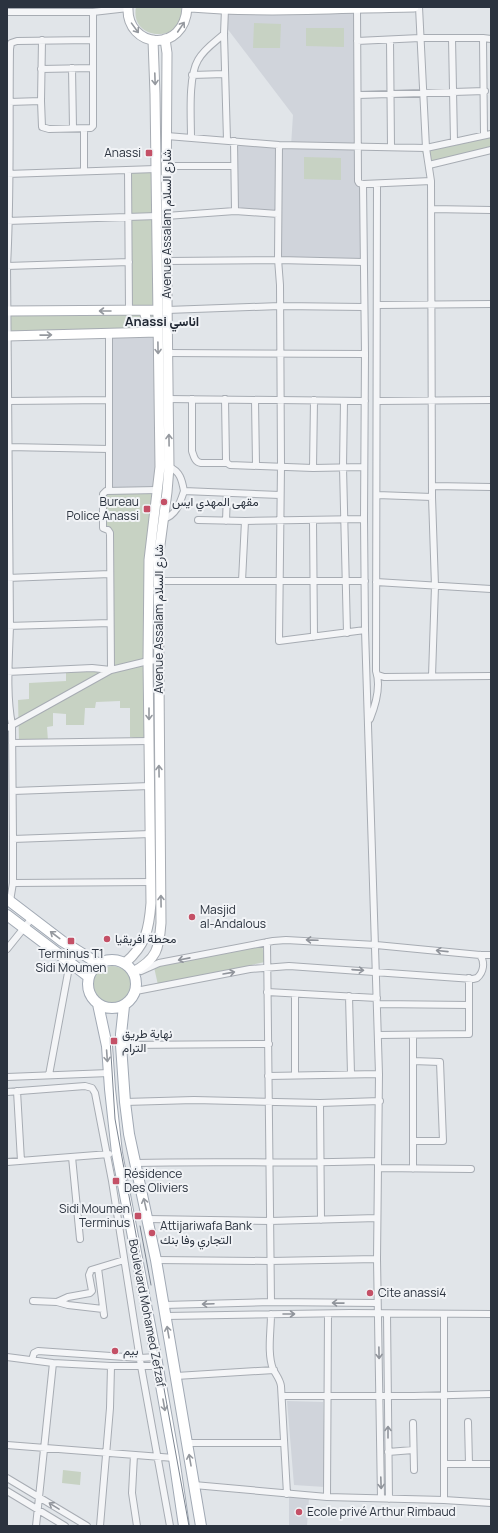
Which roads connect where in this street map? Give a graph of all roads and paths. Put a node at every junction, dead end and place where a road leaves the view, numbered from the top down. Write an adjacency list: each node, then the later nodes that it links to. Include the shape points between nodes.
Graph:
1 (187, 7): 16 (street, one-way to 1, via 175,35 182,27 187,18)
2 (191, 7): 9 (street)
3 (357, 7): 4 (street); 7 (street); 22 (street)
4 (414, 7)
5 (419, 7): 13 (street)
6 (128, 8): 8 (street); 19 (street, one-way to 19, via 129,17 137,32)
7 (279, 8): 9 (street)
8 (101, 9): 11 (street)
9 (221, 9): 12 (street)
10 (7, 12): 11 (street)
11 (93, 12): 18 (street)
12 (224, 34): 26 (street); 27 (street, via 203,52)
13 (420, 38): 14 (street); 20 (street); 28 (street)
14 (452, 38): 15 (street); 29 (street)
15 (483, 38): 21 (street); 30 (street)
16 (165, 39): 19 (street); 40 (street, Avenue Assalam شارع السلام)
17 (42, 40): 18 (street); 25 (street); 35 (street, via 11,43)
18 (93, 40): 24 (street)
19 (153, 40): 53 (street, Avenue Assalam شارع السلام, one-way to 53)
20 (390, 40): 22 (street); 31 (street)
21 (491, 40)
22 (357, 41): 32 (street)
23 (72, 68): 24 (street); 25 (street); 36 (street)
24 (93, 68): 37 (street, via 93,127)
25 (42, 69): 34 (street)
26 (225, 74): 27 (street); 42 (street)
27 (192, 75): 41 (street)
28 (422, 92): 29 (street); 31 (street); 48 (street)
29 (453, 92): 30 (street); 43 (street)
30 (484, 92): 33 (street)
31 (390, 94): 32 (street); 46 (street)
32 (358, 95): 45 (street)
33 (488, 99): 39 (street)
34 (41, 101): 35 (street); 36 (street, via 42,127)
35 (9, 102): 47 (street)
36 (73, 128): 37 (street)
37 (84, 129): 55 (street)
38 (491, 134): 39 (street)
39 (484, 135): 43 (street)
40 (167, 136): 41 (street); 51 (street, Avenue Assalam شارع السلام)
41 (191, 138): 42 (street)
42 (231, 141): 44 (street); 52 (street)
43 (454, 142): 48 (street)
44 (279, 145): 45 (street); 63 (street)
45 (359, 147): 46 (street); 58 (street, via 358,181)
46 (391, 147): 48 (street)
47 (8, 148): 56 (street)
48 (426, 148): 50 (street)
49 (491, 150): 50 (street)
50 (429, 164): 57 (street)
51 (166, 166): 52 (street); 65 (street, Avenue Assalam شارع السلام)
52 (234, 166): 62 (street)
53 (156, 169): 54 (street); 65 (street, Avenue Assalam شارع السلام)
54 (128, 170): 55 (street); 64 (street)
55 (84, 171): 56 (street)
56 (8, 174): 66 (street)
57 (431, 182): 59 (street); 60 (street)
58 (363, 184): 59 (street); 70 (street)
59 (377, 184): 74 (street)
60 (431, 209): 61 (street); 72 (street)
61 (491, 210)
62 (236, 212): 63 (street); 65 (street)
63 (278, 214): 67 (street)
64 (129, 216): 65 (street); 66 (street); 69 (street)
65 (161, 216): 68 (street, Avenue Assalam شارع السلام); 77 (street, Avenue Assalam شارع السلام)
66 (8, 221): 71 (street)
67 (278, 260): 68 (street); 70 (street); 75 (street)
68 (167, 261): 78 (street, Avenue Assalam شارع السلام)
69 (129, 262): 71 (street); 80 (street)
70 (363, 262): 76 (street)
71 (7, 266): 79 (street)
72 (432, 304): 73 (street); 74 (street); 97 (street)
73 (491, 304)
74 (377, 305): 102 (street)
75 (280, 306): 76 (street); 78 (street); 86 (street)
76 (364, 308): 88 (street)
77 (158, 310): 81 (street); 83 (street, Avenue Assalam شارع السلام)
78 (167, 310): 87 (street, Avenue Assalam شارع السلام)
79 (7, 311): 80 (street, one-way to 79); 85 (street)
80 (129, 311): 81 (street)
81 (144, 311): 82 (street, via 147,322)
82 (144, 332): 83 (street); 84 (street)
83 (158, 332): 115 (street, Avenue Assalam شارع السلام, one-way to 115, via 160,467)
84 (109, 333): 85 (street, one-way to 84); 93 (street)
85 (7, 336): 89 (street)
86 (280, 353): 87 (street); 88 (street); 95 (street)
87 (168, 354): 90 (street, Avenue Assalam شارع السلام)
88 (365, 354): 101 (street)
89 (7, 393): 99 (street)
90 (168, 399): 91 (street); 111 (street, Avenue Assalam شارع السلام, one-way to 90)
91 (192, 399): 92 (street); 106 (street, via 194,458 202,463)
92 (225, 399): 94 (street); 106 (street)
93 (109, 400): 99 (street); 105 (street)
94 (255, 400): 95 (street); 107 (street)
95 (280, 400): 96 (street); 108 (street)
96 (314, 400): 100 (street); 112 (street)
97 (432, 400): 98 (street); 102 (street); 113 (street)
98 (491, 400)
99 (8, 401): 103 (street)
100 (344, 401): 101 (street); 109 (street)
101 (364, 401): 110 (street)
102 (378, 401): 120 (street)
103 (8, 440): 104 (street)
104 (8, 447): 105 (street); 116 (street)
105 (109, 449): 117 (street)
106 (227, 463): 107 (street)
107 (256, 465): 108 (street)
108 (281, 466): 112 (street); 121 (street)
109 (343, 467): 110 (street); 112 (street); 127 (street)
110 (364, 467): 124 (street)
111 (169, 468): 118 (street, via 178,472); 123 (street, Avenue Assalam شارع السلام)
112 (313, 468)
113 (433, 486): 114 (street); 122 (street)
114 (491, 487)
115 (157, 490): 117 (street); 132 (street, Avenue Assalam شارع السلام)
116 (8, 491): 131 (street)
117 (109, 491): 133 (street, via 103,494 103,521 104,529 110,533)
118 (184, 491): 119 (street); 123 (street, via 178,508 168,518)
119 (227, 493): 121 (street); 128 (street)
120 (377, 494): 122 (street); 141 (street)
121 (280, 495): 130 (street)
122 (432, 497): 142 (street)
123 (163, 519): 132 (street, Avenue Assalam شارع السلام)
124 (364, 519): 127 (street); 140 (street)
125 (198, 520): 128 (street)
126 (313, 520): 127 (street); 130 (street); 138 (street)
127 (344, 520): 139 (street)
128 (226, 521): 129 (street)
129 (245, 521): 130 (street); 136 (street)
130 (280, 521): 137 (street)
131 (8, 529): 134 (street)
132 (156, 536): 135 (street, Avenue Assalam شارع السلام); 150 (street, Avenue Assalam شارع السلام, via 149,560)
133 (110, 574): 134 (street); 144 (street)
134 (8, 578): 145 (street)
135 (158, 581): 136 (street); 149 (street, Avenue Assalam شارع السلام)
136 (242, 581): 137 (street)
137 (280, 581): 138 (street); 148 (street, via 279,642)
138 (314, 581): 139 (street); 148 (street)
139 (346, 581): 140 (street); 147 (street)
140 (365, 581): 146 (street)
141 (376, 582): 142 (street); 153 (street)
142 (435, 586): 143 (street); 154 (street)
143 (491, 588)
144 (110, 623): 145 (street); 151 (street)
145 (9, 626): 152 (street)
146 (365, 630): 147 (street); 156 (street)
147 (347, 633): 148 (street)
148 (314, 637)
149 (158, 660): 150 (street); 174 (street, Avenue Assalam شارع السلام, one-way to 149, via 160,940 161,923)
150 (148, 661): 151 (street); 158 (street, Avenue Assalam شارع السلام, one-way to 158)
151 (111, 670): 152 (street, via 92,668); 157 (street)
152 (8, 672): 157 (street)
153 (378, 675): 154 (street); 156 (street, via 376,704)
154 (432, 676): 155 (street)
155 (491, 676)
156 (369, 722): 172 (street)
157 (9, 725): 159 (street)
158 (149, 741): 159 (street); 161 (street, Avenue Assalam شارع السلام)
159 (12, 743): 160 (street)
160 (10, 783): 162 (street)
161 (150, 786): 162 (street); 163 (street, Avenue Assalam شارع السلام)
162 (12, 791): 164 (street)
163 (150, 834): 164 (street); 165 (street, Avenue Assalam شارع السلام)
164 (13, 839): 166 (street)
165 (151, 882): 166 (street); 178 (street, Avenue Assalam شارع السلام, via 151,909 147,933 138,951)
166 (13, 883): 167 (street)
167 (8, 900): 169 (main road)
168 (7, 914): 170 (main road)
169 (32, 918): 170 (street); 180 (main road, one-way to 169)
170 (24, 927): 173 (street); 177 (main road)
171 (267, 942): 172 (street, one-way to 171, via 308,940); 179 (street, one-way to 179); 181 (street)
172 (376, 944): 176 (street, one-way to 172); 182 (street)
173 (7, 949)
174 (155, 954): 179 (street, via 155,960); 183 (street)
175 (491, 954): 176 (street)
176 (480, 955): 185 (street, via 484,962 481,974 477,978)
177 (70, 962): 184 (main road); 202 (street)
178 (125, 963): 180 (main road, via 112,960); 183 (main road)
179 (159, 963): 183 (street)
180 (99, 964): 184 (main road)
181 (267, 967): 182 (street, one-way to 182); 186 (street, one-way to 181); 187 (street)
182 (376, 971): 185 (street); 190 (street)
183 (134, 973): 186 (main road)
184 (89, 977): 191 (main road, via 89,992)
185 (469, 978): 192 (street)
186 (136, 991): 193 (main road, via 130,1002)
187 (267, 992): 188 (street); 196 (street)
188 (295, 994): 189 (street); 203 (street)
189 (349, 996): 190 (street); 200 (street)
190 (377, 1001): 192 (street); 194 (street)
191 (98, 1004): 193 (main road, via 110,1009); 199 (main road, Boulevard Mohamed Zefzaf, one-way to 199)
192 (469, 1005): 195 (street, via 469,1034)
193 (124, 1006): 197 (main road, Boulevard Mohamed Zefzaf)
194 (378, 1035): 195 (street); 201 (street)
195 (413, 1035): 198 (street)
196 (268, 1044): 197 (street); 204 (street)
197 (121, 1045): 209 (main road, Boulevard Mohamed Zefzaf)
198 (413, 1061): 212 (street); 212 (street, via 440,1062 443,1141)
199 (109, 1073): 202 (street); 213 (main road, Boulevard Mohamed Zefzaf)
200 (351, 1074): 201 (street); 203 (street)
201 (379, 1074): 208 (street)
202 (49, 1075): 205 (street)
203 (295, 1075): 204 (street)
204 (268, 1076): 210 (street)
205 (7, 1077)
206 (16, 1091): 207 (street); 213 (street, via 85,1086 92,1088); 215 (street)
207 (7, 1092)
208 (380, 1101): 211 (street); 220 (street)
209 (125, 1102): 210 (street); 217 (main road, Boulevard Mohamed Zefzaf)
210 (269, 1102): 211 (street); 218 (street)
211 (320, 1103): 219 (street)
212 (413, 1141): 221 (street)
213 (112, 1154): 214 (street); 229 (street); 247 (main road, Boulevard Mohamed Zefzaf)
214 (72, 1157): 215 (street); 227 (street)
215 (21, 1161): 216 (street)
216 (7, 1162)
217 (135, 1162): 218 (street); 224 (main road, Boulevard Mohamed Zefzaf, one-way to 217)
218 (269, 1163): 219 (street); 226 (street)
219 (320, 1163): 220 (street); 225 (street)
220 (378, 1165): 221 (street); 223 (street)
221 (413, 1168): 222 (street)
222 (471, 1169)
223 (377, 1218): 225 (street); 228 (street)
224 (148, 1219): 226 (street); 230 (main road, Boulevard Mohamed Zefzaf)
225 (321, 1220): 226 (street)
226 (270, 1221): 231 (street)
227 (80, 1239)
228 (377, 1259): 231 (street); 236 (street)
229 (124, 1260): 232 (street); 245 (street)
230 (156, 1260): 231 (street); 237 (main road, Boulevard Mohamed Zefzaf)
231 (270, 1261): 235 (street)
232 (98, 1268): 234 (street, via 90,1272 90,1293); 234 (street, via 104,1312)
233 (33, 1301): 234 (street)
234 (57, 1302)
235 (271, 1302): 236 (street, one-way to 235); 237 (street, one-way to 237)
236 (377, 1303): 240 (street)
237 (165, 1310): 238 (street); 252 (main road, Boulevard Mohamed Zefzaf, one-way to 237)
238 (271, 1314): 239 (street, one-way to 239); 251 (street, via 271,1352)
239 (328, 1314): 240 (street); 254 (street)
240 (378, 1314): 241 (street); 257 (street, one-way to 257)
241 (387, 1314): 242 (street); 258 (street)
242 (444, 1314): 243 (street); 255 (street)
243 (491, 1314)
244 (7, 1357): 246 (street)
245 (140, 1358): 246 (street, via 38,1350); 247 (street); 250 (street)
246 (32, 1360): 248 (street)
247 (156, 1362): 250 (street); 270 (main road, Boulevard Mohamed Zefzaf, one-way to 270)
248 (53, 1363): 249 (street); 264 (street)
249 (111, 1366): 250 (street); 266 (street)
250 (141, 1366): 269 (street)
251 (274, 1370): 252 (street); 256 (street, via 279,1378)
252 (176, 1376): 261 (main road, Boulevard Mohamed Zefzaf)
253 (491, 1394): 255 (street)
254 (328, 1395): 256 (street); 257 (street); 280 (street)
255 (444, 1395): 258 (street); 271 (street)
256 (282, 1396): 262 (street)
257 (378, 1396): 258 (street); 281 (street, one-way to 281)
258 (388, 1396): 267 (street, one-way to 258)
259 (468, 1422): 272 (street)
260 (414, 1423): 265 (street)
261 (187, 1443): 262 (street); 276 (main road, Boulevard Mohamed Zefzaf, one-way to 261)
262 (284, 1443): 278 (street)
263 (7, 1444): 264 (street)
264 (45, 1448): 266 (street); 279 (street)
265 (413, 1450): 267 (street); 274 (street)
266 (106, 1452): 268 (street); 289 (street)
267 (388, 1452): 282 (street)
268 (134, 1455): 269 (street); 290 (street, via 132,1493)
269 (158, 1457): 270 (street); 291 (street)
270 (174, 1458): 292 (main road, Boulevard Mohamed Zefzaf)
271 (444, 1464): 272 (street); 283 (street)
272 (469, 1464): 273 (street)
273 (491, 1464)
274 (414, 1470)
275 (7, 1478): 279 (street)
276 (194, 1485): 278 (street); 293 (main road, Boulevard Mohamed Zefzaf)
277 (7, 1491): 285 (street)
278 (287, 1494): 280 (street)
279 (40, 1497): 285 (street); 288 (street, one-way to 279)
280 (327, 1497): 281 (street)
281 (381, 1498): 282 (street)
282 (389, 1499): 283 (street)
283 (444, 1500): 284 (street)
284 (491, 1503)
285 (38, 1509): 286 (street); 287 (street)
286 (36, 1526)
287 (65, 1526)
288 (87, 1526)
289 (100, 1526)
290 (138, 1526)
291 (170, 1526)
292 (184, 1526)
293 (201, 1526)

